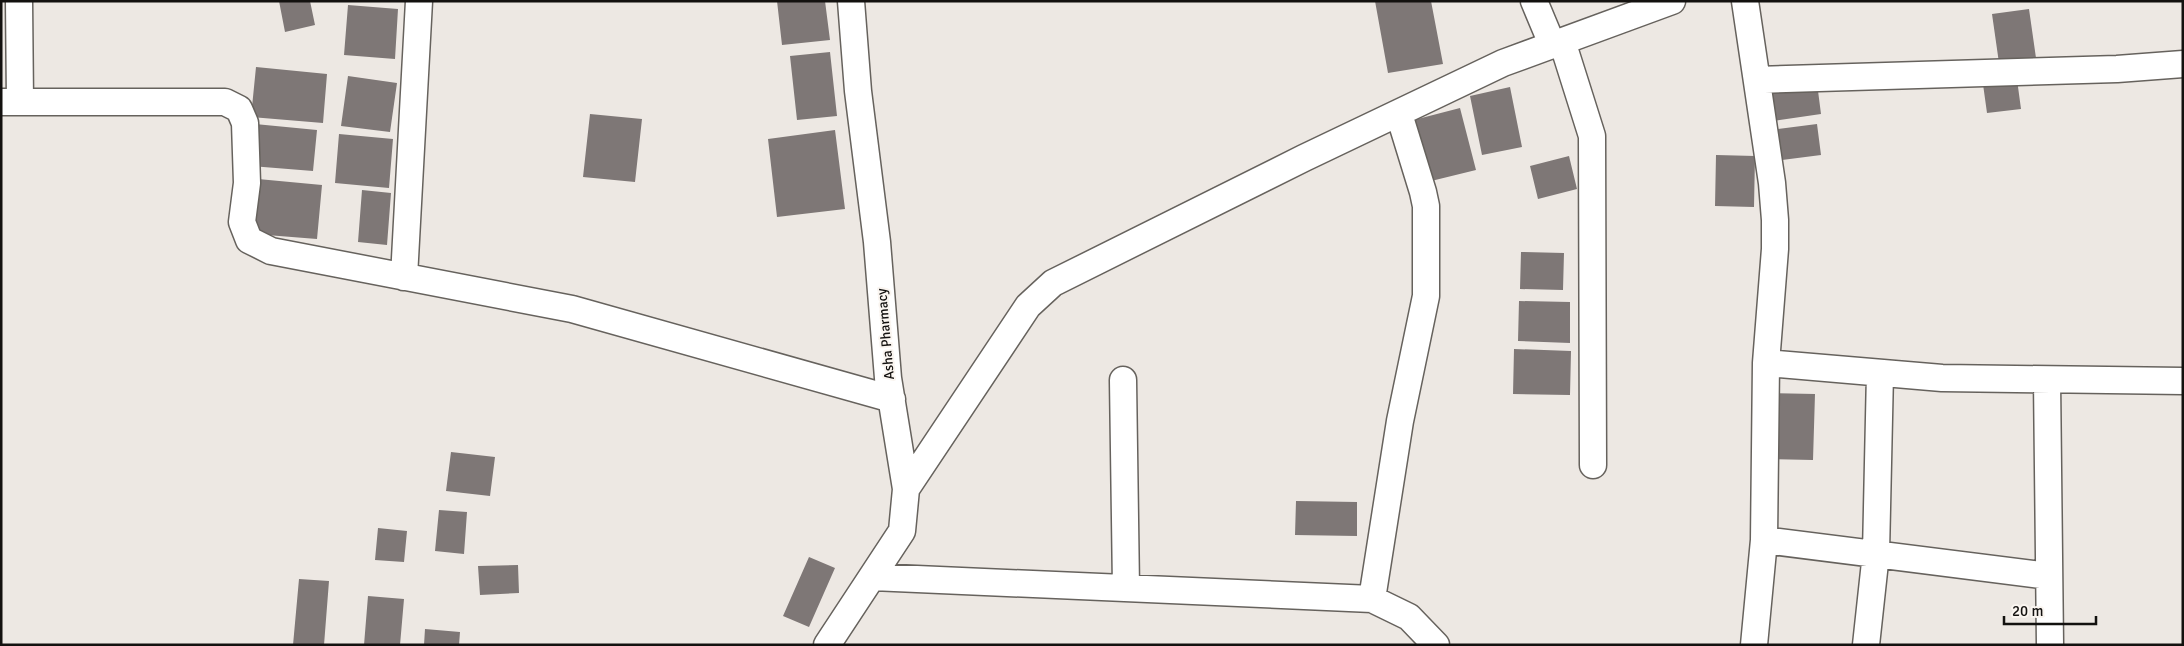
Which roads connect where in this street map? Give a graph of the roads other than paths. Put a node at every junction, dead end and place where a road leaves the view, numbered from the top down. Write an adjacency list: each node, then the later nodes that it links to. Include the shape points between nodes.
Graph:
1 (19, 1): 10 (street)
2 (419, 1): 12 (street)
3 (851, 1): 18 (street, Asha Pharmacy)
4 (1534, 1): 7 (street)
5 (1672, 1): 7 (street)
6 (1745, 1): 9 (street)
7 (1557, 43): 11 (street, via 1503,62); 19 (street, via 1592,136)
8 (2183, 64): 9 (street, via 2117,69)
9 (1757, 80): 13 (street, via 1775,220)
10 (11, 102): 12 (street, via 226,102 238,109 245,123 248,183 242,222 249,240 271,251)
11 (1399, 114): 20 (street, via 1053,283 1028,306); 26 (street, via 1426,206 1426,296 1400,421)
12 (404, 277): 18 (street, via 572,309)
13 (1766, 364): 14 (street); 21 (street)
14 (1880, 373): 16 (street); 22 (street)
15 (1123, 380): 25 (street)
16 (2047, 380): 17 (street); 23 (street)
17 (2183, 381)
18 (892, 399): 20 (street, Asha Pharmacy)
19 (1593, 465)
20 (906, 489): 24 (street, Asha Pharmacy, via 902,531)
21 (1764, 540): 22 (street); 29 (street)
22 (1876, 553): 23 (street); 30 (street)
23 (2049, 576): 31 (street)
24 (872, 577): 25 (street); 27 (street, Asha Pharmacy)
25 (1126, 588): 26 (street)
26 (1372, 599): 28 (street, via 1408,617)
27 (827, 645)
28 (1436, 645)
29 (1754, 645)
30 (1866, 645)
31 (2050, 645)

